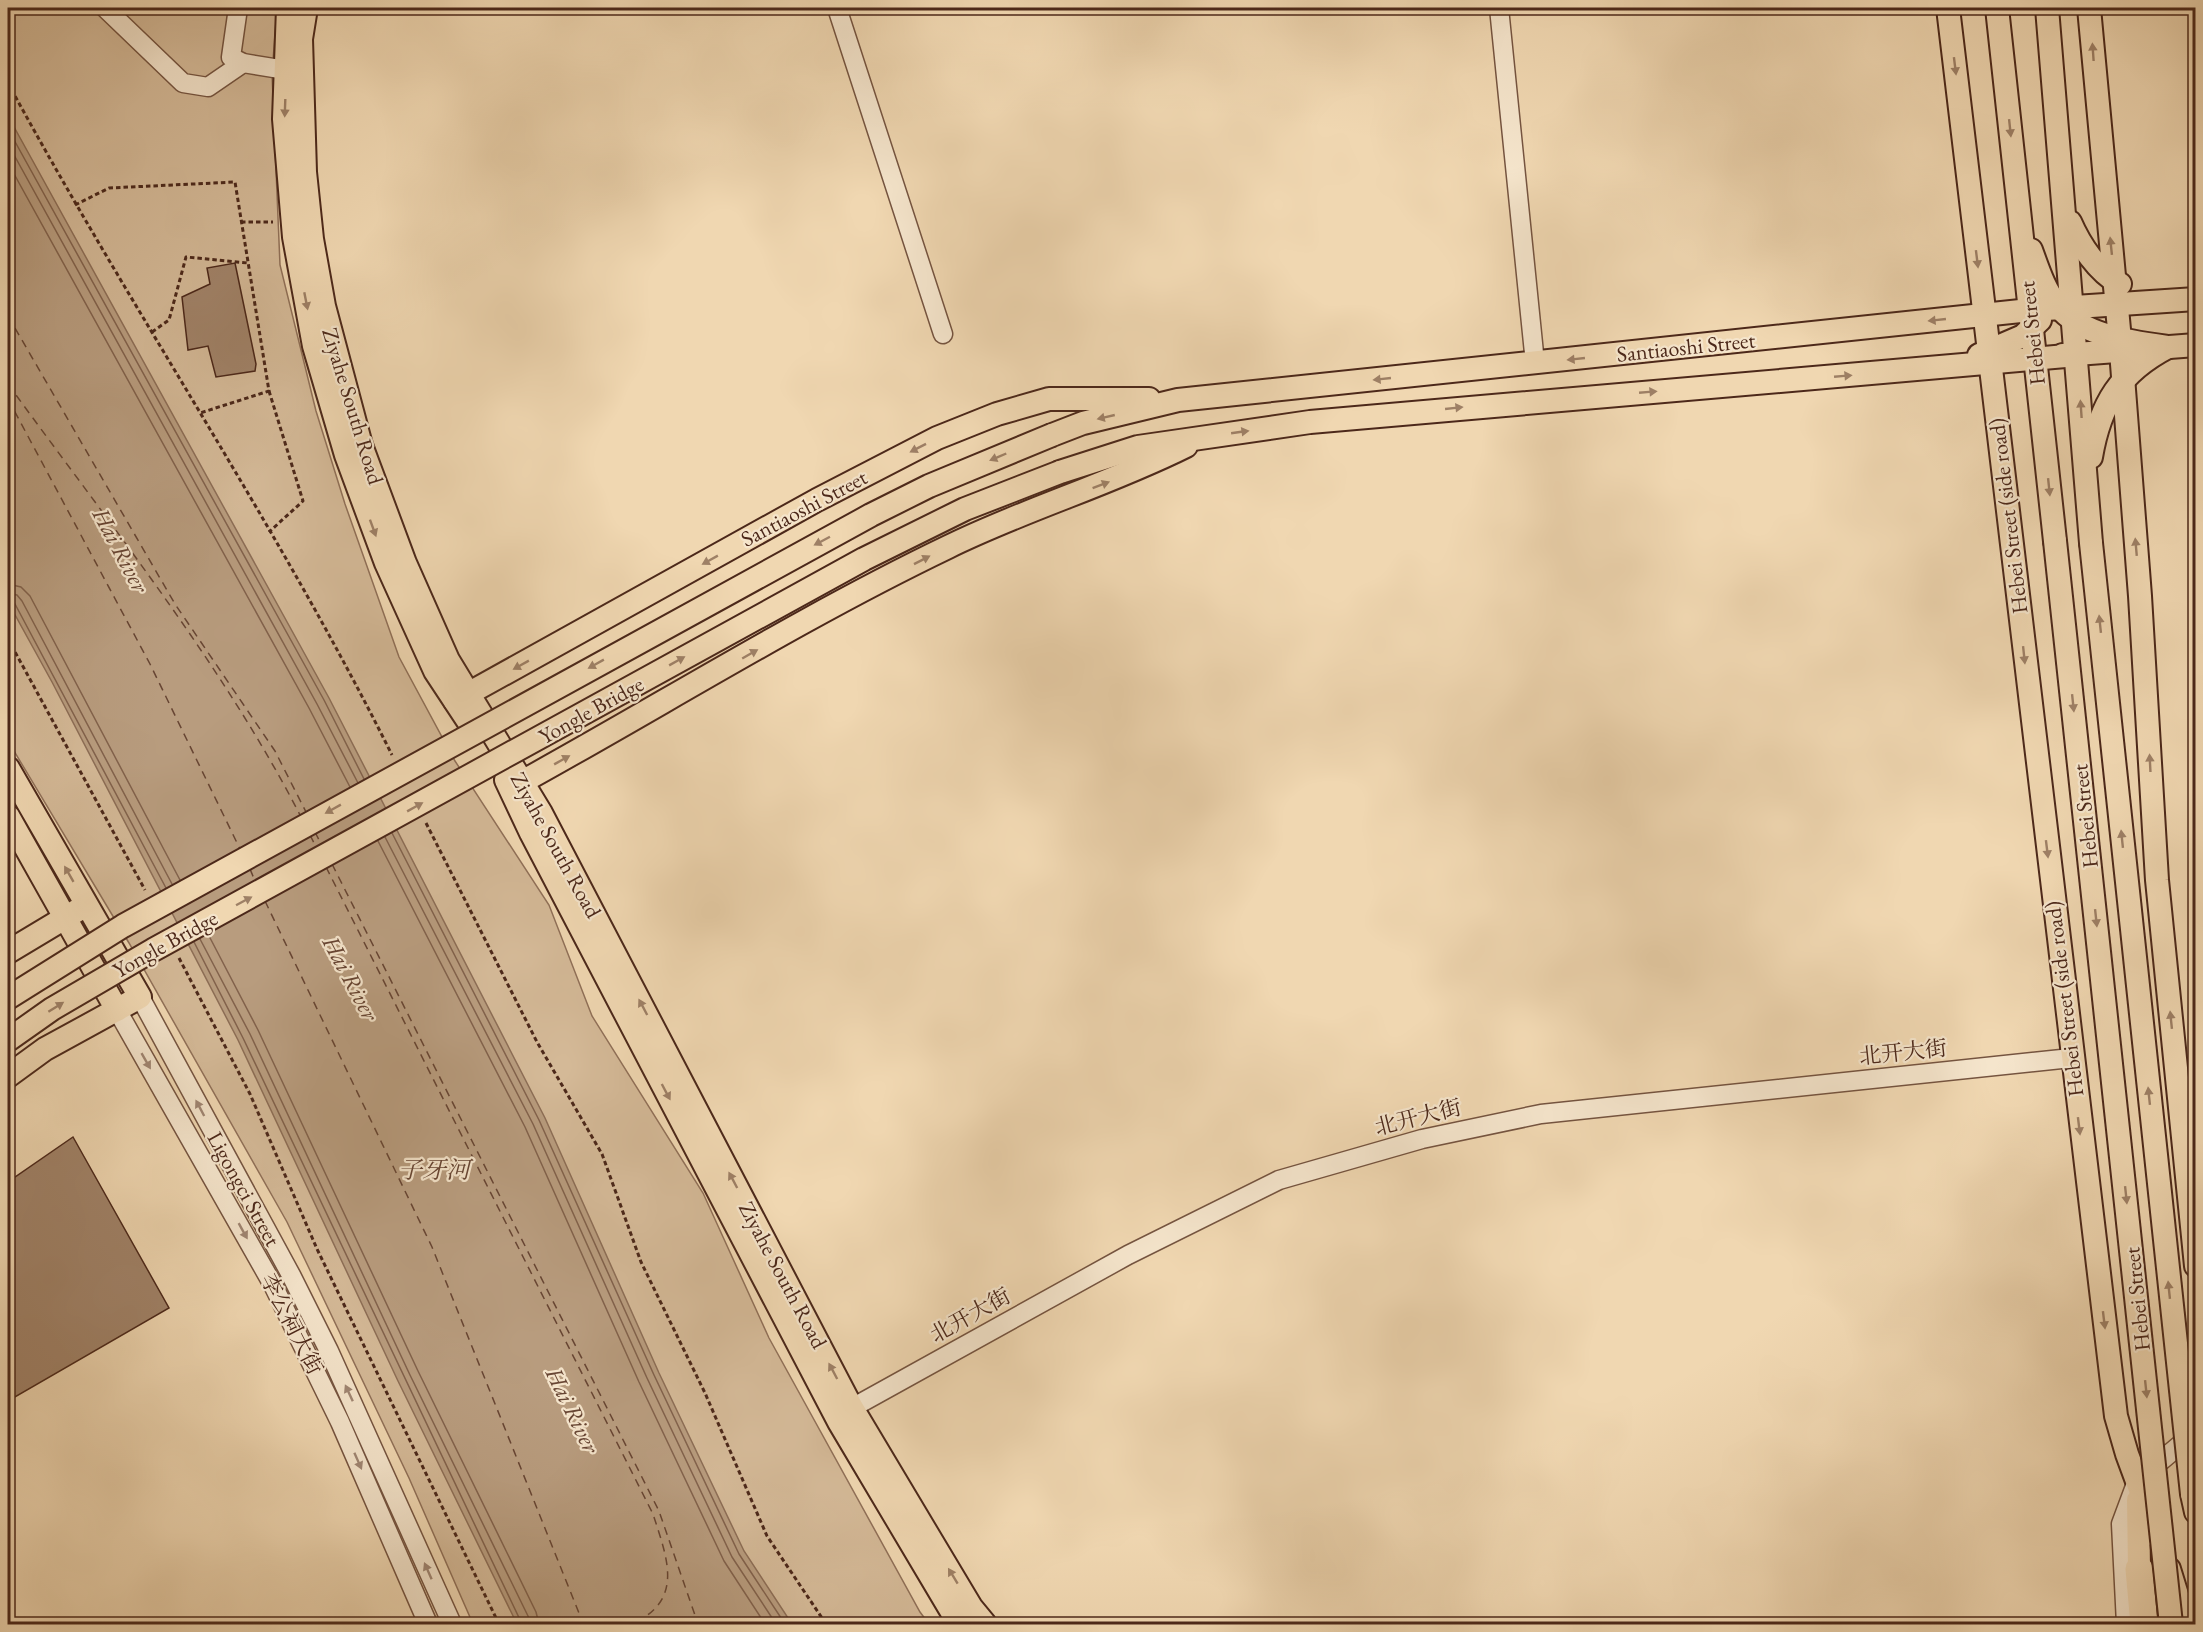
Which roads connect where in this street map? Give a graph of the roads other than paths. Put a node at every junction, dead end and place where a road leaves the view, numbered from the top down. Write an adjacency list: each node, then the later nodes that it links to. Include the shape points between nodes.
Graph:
1 (105, 8): 11 (street, via 183,83 208,87)
2 (238, 8): 11 (street, via 231,57)
3 (288, 8): 12 (main road, Ziyahe South Road)
4 (306, 8): 35 (main road, Ziyahe South Road, via 301,39 305,172 324,306 361,445)
5 (837, 8): 21 (street)
6 (1499, 8): 28 (street)
7 (1948, 8): 20 (main road, Hebei Street, one-way to 20)
8 (1997, 8): 14 (main road, one-way to 14)
9 (2047, 8): 13 (main road, Hebei Street)
10 (2090, 8): 15 (main road, one-way to 10)
11 (243, 63): 12 (street)
12 (286, 70): 35 (main road, Ziyahe South Road, one-way to 35, via 284,119 292,223 314,346 346,455 386,563 435,671)
13 (2065, 208): 15 (main road, via 2086,251); 19 (main road, Hebei Street)
14 (2019, 214): 19 (main road); 19 (main road)
15 (2115, 281): 17 (main road); 18 (main road)
16 (2196, 299): 17 (main road, Santiaoshi Street)
17 (2163, 301): 18 (main road, Santiaoshi Street)
18 (2117, 304): 19 (main road, Santiaoshi Street); 22 (main road)
19 (2047, 311): 20 (main road, Santiaoshi Street); 22 (main road); 25 (main road); 26 (main road, Hebei Street); 27 (main road, Hebei Street)
20 (1983, 315): 25 (main road, Hebei Street); 28 (main road, Santiaoshi Street, one-way to 28)
21 (943, 334)
22 (2121, 345): 24 (main road, Santiaoshi Street); 26 (main road, Santiaoshi Street); 29 (main road)
23 (2196, 345): 24 (main road, Santiaoshi Street)
24 (2168, 347): 29 (main road, via 2135,366)
25 (1997, 355): 27 (main road, Santiaoshi Street); 32 (main road, Santiaoshi Street, one-way to 25, via 1310,422 1498,404 1950,366); 46 (main road, Hebei Street (side road), one-way to 46, via 1998,430)
26 (2077, 355): 27 (main road, Santiaoshi Street); 34 (main road, Hebei Street, one-way to 26)
27 (2035, 357): 60 (main road, Hebei Street, one-way to 60, bridge)
28 (1534, 363): 30 (main road, Santiaoshi Street, one-way to 30)
29 (2123, 379): 34 (main road, via 2099,422); 48 (main road, one-way to 29, via 2157,880)
30 (1178, 400): 31 (main road, Santiaoshi Street, one-way to 31, via 1083,423); 35 (main road, Santiaoshi Street, one-way to 35, via 1049,399 937,438 817,500)
31 (1052, 435): 43 (main road, Yongle Bridge, one-way to 43, bridge, via 929,486 860,520 123,926)
32 (1203, 437): 33 (main road, Santiaoshi Street, via 1138,447); 37 (main road, Santiaoshi Street, one-way to 32, via 826,610 949,546 1132,473)
33 (1060, 472): 45 (main road, Yongle Bridge, one-way to 33, bridge, via 52,1009 153,950 769,610 965,509)
34 (2087, 489): 52 (main road, Hebei Street, one-way to 34, bridge)
35 (462, 698): 37 (main road, Ziyahe South Road)
36 (8, 768): 39 (main road, Ligongci Street, one-way to 36)
37 (517, 785): 49 (main road, Ziyahe South Road, via 531,833)
38 (8, 816): 40 (main road, 李公祠大街)
39 (87, 904): 40 (main road); 42 (main road, Ligongci Street)
40 (64, 917): 41 (main road); 44 (main road, 李公祠大街)
41 (8, 952)
42 (140, 997): 44 (main road); 55 (street, Ligongci Street, one-way to 42, via 329,1351)
43 (8, 998)
44 (117, 1010): 47 (main road, via 45,1049); 54 (street, 李公祠大街, one-way to 54, via 273,1285 353,1451)
45 (8, 1040)
46 (2071, 1058): 49 (street, 北开大街, via 1541,1114 1422,1139 1290,1177 1128,1255); 51 (main road, Hebei Street (side road), one-way to 51, via 2116,1416)
47 (8, 1076)
48 (2196, 1266)
49 (844, 1412): 56 (main road, Ziyahe South Road); 57 (main road, Ziyahe South Road, one-way to 49)
50 (2196, 1432): 51 (street)
51 (2137, 1481): 53 (main road); 58 (street, via 2121,1524); 61 (main road, Hebei Street (side road), via 2181,1600)
52 (2194, 1503)
53 (2139, 1569): 59 (highway)
54 (428, 1624)
55 (452, 1624)
56 (959, 1624)
57 (985, 1624)
58 (2126, 1624)
59 (2144, 1624)
60 (2171, 1624)
61 (2186, 1624)

